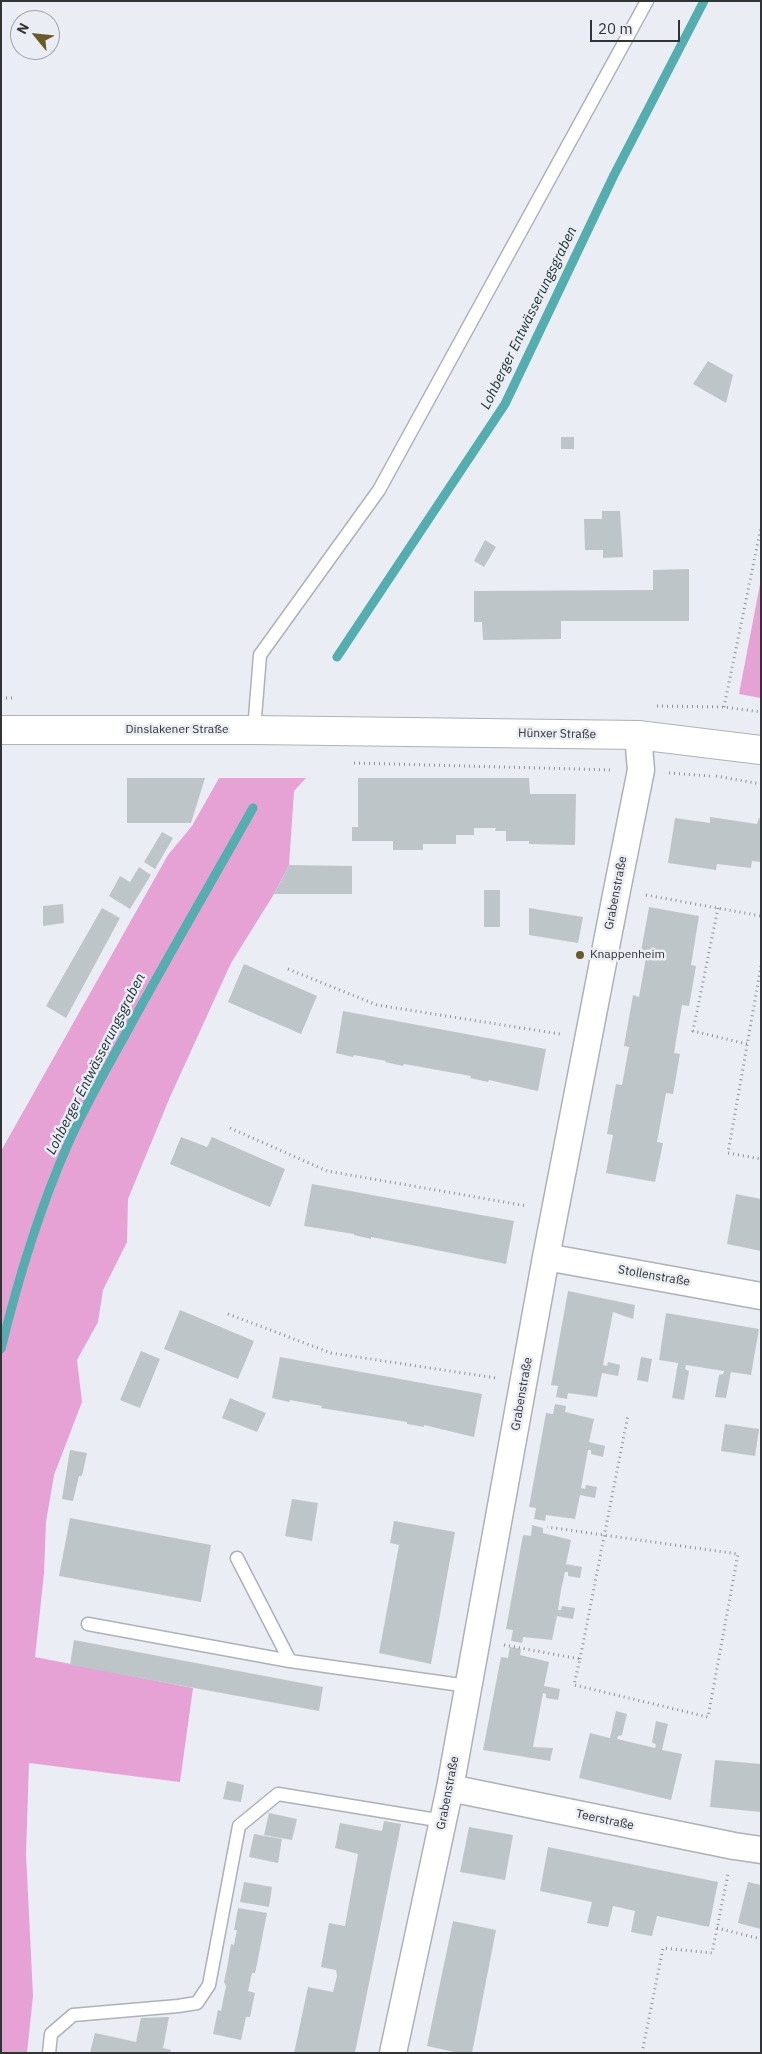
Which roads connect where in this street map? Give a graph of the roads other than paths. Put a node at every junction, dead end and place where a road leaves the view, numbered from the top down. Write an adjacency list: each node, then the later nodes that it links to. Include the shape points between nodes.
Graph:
1 (647, 1): 3 (lane, via 379,490 260,655)
2 (1, 730): 3 (main road, Dinslakener Straße)
3 (254, 730): 4 (main road, Dinslakener Straße)
4 (352, 731): 5 (main road, Hünxer Straße)
5 (638, 735): 6 (main road, Hünxer Straße); 7 (street, Grabenstraße, via 641,770)
6 (761, 750)
7 (546, 1257): 8 (street, Stollenstraße); 12 (street, Grabenstraße)
8 (761, 1296)
9 (237, 1558): 11 (lane)
10 (88, 1624): 11 (lane)
11 (290, 1660): 12 (lane)
12 (468, 1686): 13 (street, Grabenstraße)
13 (450, 1788): 14 (street, Grabenstraße); 15 (street, Teerstraße)
14 (443, 1821): 16 (lane, via 278,1794 239,1826 209,1985 197,2003 74,2016 51,2034); 17 (street, Grabenstraße)
15 (761, 1850)
16 (49, 2053)
17 (393, 2053)

